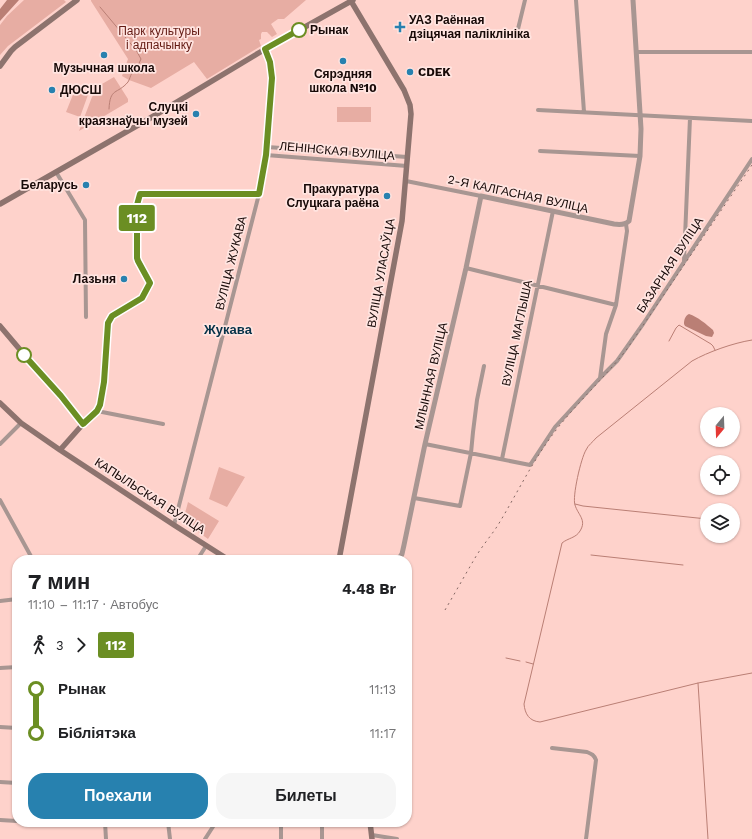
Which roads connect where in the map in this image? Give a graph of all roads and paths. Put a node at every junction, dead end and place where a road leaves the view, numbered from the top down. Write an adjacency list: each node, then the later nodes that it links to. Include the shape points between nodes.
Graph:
1 (525, 0): 6 (street)
2 (576, 0): 12 (street)
3 (633, 0): 8 (street)
4 (74, 1): 10 (main road, via 11,51)
5 (352, 1): 7 (main road); 20 (main road, ВУЛІЦА УЛАСАЎЦА, via 404,90 410,105)
6 (518, 28)
7 (265, 49): 16 (street, ВУЛІЦА ЖУКАВА, via 272,78); 23 (main road)
8 (636, 52): 9 (street); 13 (street)
9 (752, 52)
10 (0, 66)
11 (538, 110): 12 (street)
12 (584, 112): 13 (street)
13 (641, 115): 14 (street); 19 (street)
14 (690, 118): 15 (street); 30 (street)
15 (752, 120)
16 (267, 147): 18 (street, ВУЛІЦА ЖУКАВА); 20 (street, ЛЕНІНСКАЯ ВУЛІЦА)
17 (540, 151): 19 (street)
18 (266, 155): 22 (street, ЛЕНІНСКАЯ ВУЛІЦА); 25 (street, ВУЛІЦА ЖУКАВА)
19 (640, 156): 29 (street, via 630,217)
20 (407, 157): 22 (main road, ВУЛІЦА УЛАСАЎЦА)
21 (752, 159): 30 (street, БАЗАРНАЯ ВУЛІЦА)
22 (406, 166): 24 (main road, ВУЛІЦА УЛАСАЎЦА)
23 (56, 172): 27 (main road); 34 (street, via 85,220)
24 (406, 182): 26 (street, 2-Я КАЛГАСНАЯ ВУЛІЦА); 55 (main road, ВУЛІЦА УЛАСАЎЦА, via 402,221)
25 (259, 194): 39 (street, via 140,194 137,205 137,258 150,283 142,298 112,316 108,323 104,382); 50 (street, ВУЛІЦА ЖУКАВА)
26 (481, 196): 28 (street, 2-Я КАЛГАСНАЯ ВУЛІЦА); 31 (street, МЛЫННАЯ ВУЛІЦА)
27 (0, 204)
28 (553, 211): 29 (street, 2-Я КАЛГАСНАЯ ВУЛІЦА, via 614,224); 32 (street, ВУЛІЦА МАГЛЫША)
29 (626, 224): 33 (street)
30 (684, 262): 37 (street, БАЗАРНАЯ ВУЛІЦА, via 617,361)
31 (466, 268): 32 (street); 44 (street, МЛЫННАЯ ВУЛІЦА)
32 (538, 285): 33 (street); 47 (street, ВУЛІЦА МАГЛЫША)
33 (616, 305): 37 (street, via 606,334)
34 (86, 317)
35 (0, 326): 41 (main road)
36 (484, 366): 46 (street, via 472,432)
37 (600, 378): 47 (street, БАЗАРНАЯ ВУЛІЦА, via 555,427 530,465)
38 (0, 403): 40 (main road, КАПЫЛЬСКАЯ ВУЛІЦА)
39 (97, 411): 41 (street); 42 (street)
40 (22, 423): 43 (street); 45 (main road, КАПЫЛЬСКАЯ ВУЛІЦА)
41 (83, 424): 45 (main road)
42 (163, 424)
43 (0, 444)
44 (426, 444): 46 (street); 48 (street, МЛЫННАЯ ВУЛІЦА)
45 (60, 450): 50 (main road, КАПЫЛЬСКАЯ ВУЛІЦА)
46 (471, 453): 47 (street); 48 (street, via 460,506)
47 (502, 459)
48 (414, 498): 56 (street, МЛЫННАЯ ВУЛІЦА)
49 (0, 500): 52 (street)
50 (174, 525): 51 (main road, КАПЫЛЬСКАЯ ВУЛІЦА)
51 (206, 546): 53 (street); 54 (main road, КАПЫЛЬСКАЯ ВУЛІЦА)
52 (30, 555)
53 (200, 555)
54 (221, 555)
55 (340, 555)
56 (401, 555)
57 (12, 600): 58 (street)
58 (0, 601)
59 (12, 667): 60 (street)
60 (0, 668)
61 (0, 727): 62 (street)
62 (12, 728)
63 (552, 748): 81 (street, via 587,752 595,757)
64 (0, 782): 65 (street)
65 (12, 783)
66 (0, 820): 67 (street)
67 (12, 821)
68 (105, 827): 75 (street)
69 (169, 827): 76 (street)
70 (213, 827): 77 (street)
71 (281, 827): 78 (street)
72 (322, 827): 79 (street)
73 (371, 827): 74 (main road)
74 (372, 837): 80 (street)
75 (106, 839)
76 (170, 839)
77 (205, 839)
78 (281, 839)
79 (322, 839)
80 (397, 839)
81 (586, 839)

